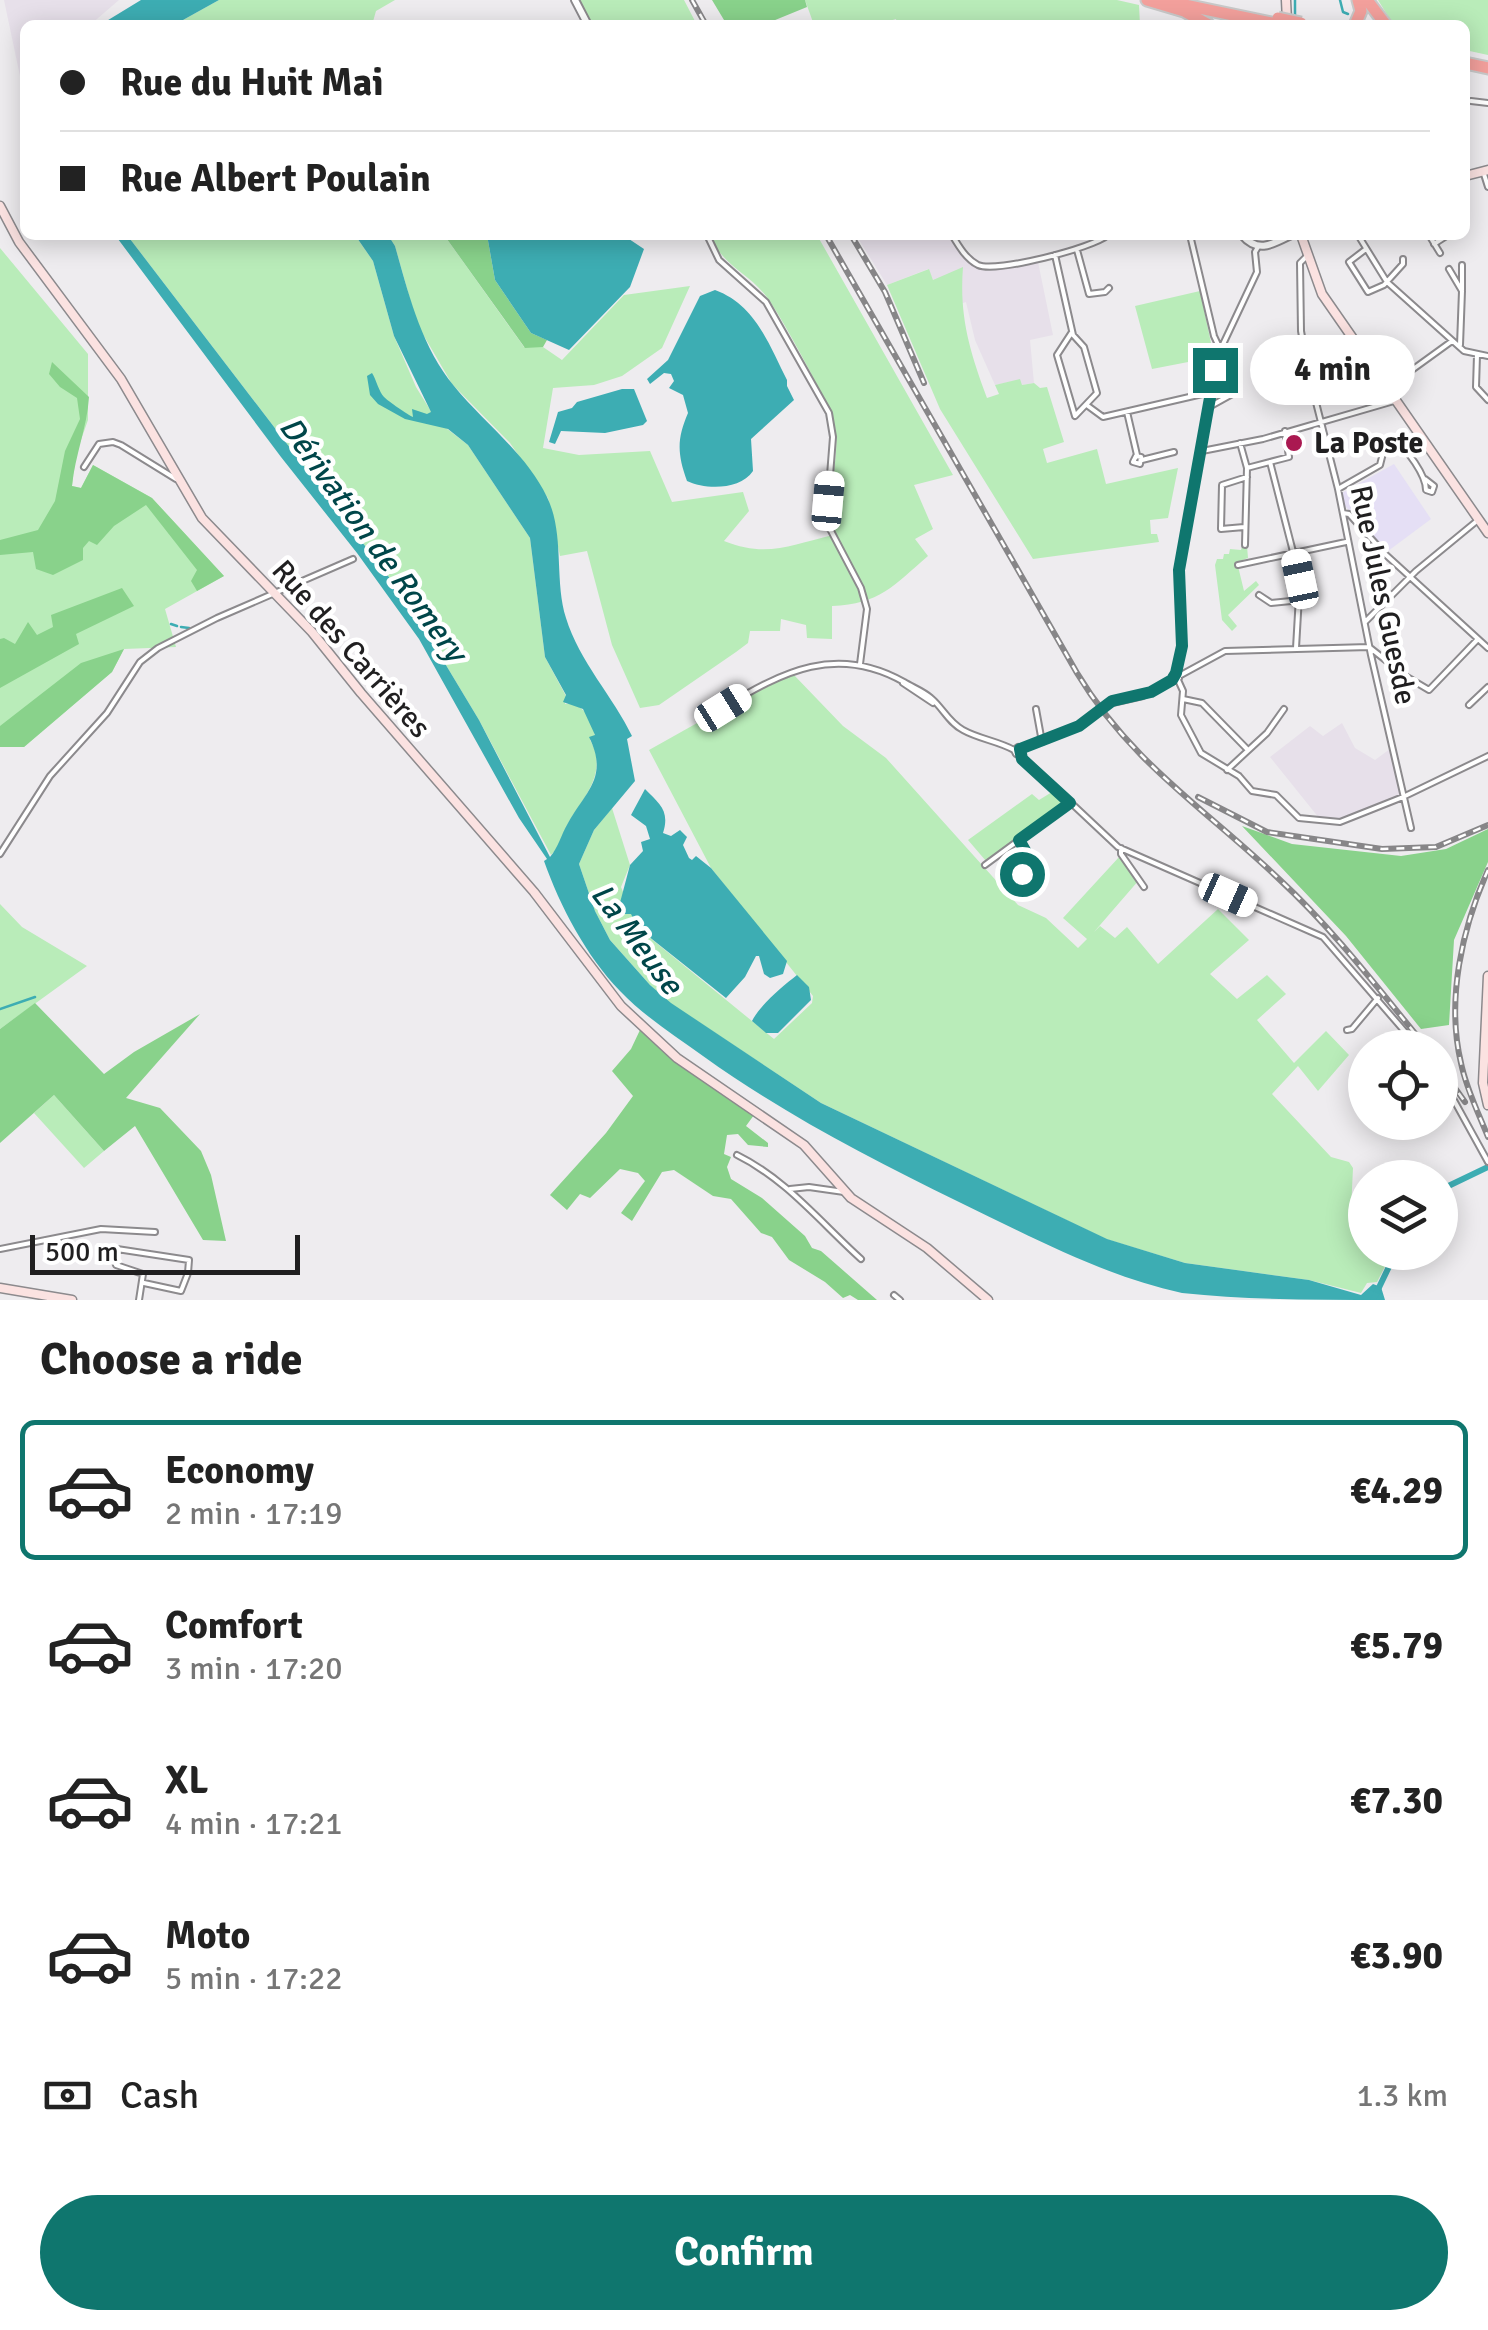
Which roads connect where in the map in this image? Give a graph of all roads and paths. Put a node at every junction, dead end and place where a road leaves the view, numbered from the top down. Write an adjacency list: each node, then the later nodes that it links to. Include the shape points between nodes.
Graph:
1 (1147, 0): 5 (highway)
2 (1162, 0): 6 (highway)
3 (1191, 0): 7 (highway)
4 (1367, 0): 8 (highway)
5 (1200, 20)
6 (1267, 20)
7 (1272, 20)
8 (1382, 20)
9 (1470, 102): 10 (street)
10 (1488, 103)
11 (1485, 171): 12 (street)
12 (1488, 187)
13 (0, 206): 14 (main road, Rue des Carrières)
14 (20, 240)
15 (20, 240): 67 (main road, Rue des Carrières, via 121,378)
16 (711, 240): 30 (street)
17 (721, 240): 30 (street)
18 (956, 240): 34 (street, via 984,267)
19 (1098, 240): 32 (street)
20 (1191, 240): 48 (street)
21 (1246, 240): 35 (street)
22 (1248, 240): 29 (street)
23 (1283, 240): 29 (street)
24 (1300, 240): 36 (main road)
25 (1361, 240): 31 (street)
26 (1432, 240): 28 (street)
27 (1440, 240): 28 (street)
28 (1434, 244): 33 (street)
29 (1258, 247): 35 (street)
30 (713, 248): 89 (street, via 766,302 829,413 830,529 866,601)
31 (1366, 249): 40 (street); 40 (street, via 1349,262 1357,277 1368,292)
32 (1077, 250): 34 (street); 41 (street, via 1089,294)
33 (1440, 253)
34 (1055, 255): 43 (street)
35 (1255, 256): 48 (street, via 1257,272)
36 (1306, 256): 51 (main road, via 1322,294); 59 (street, Rue Jules Guesde, via 1300,263 1302,331)
37 (1402, 259): 40 (street)
38 (1462, 264): 42 (street)
39 (1449, 269): 42 (street)
40 (1387, 282): 45 (street)
41 (1110, 288)
42 (1462, 290): 47 (street)
43 (1072, 332): 44 (street); 46 (street)
44 (1079, 341): 46 (street); 56 (street, via 1097,393)
45 (1452, 341): 47 (street); 51 (street)
46 (1068, 343): 56 (street, via 1057,355 1072,414)
47 (1459, 346): 49 (street)
48 (1220, 349): 52 (street)
49 (1477, 355): 50 (street); 54 (street, via 1476,387)
50 (1488, 356)
51 (1386, 389): 55 (main road)
52 (1212, 392): 57 (street); 58 (street)
53 (1236, 392): 57 (street)
54 (1488, 400)
55 (1394, 401): 59 (street); 72 (main road)
56 (1088, 406): 58 (street, via 1103,418)
57 (1209, 407): 62 (street)
58 (1126, 412): 63 (street, via 1140,458)
59 (1320, 420): 60 (street); 70 (street, Rue Jules Guesde)
60 (1285, 430): 61 (street); 64 (street, via 1290,457)
61 (1240, 443): 62 (street); 66 (street)
62 (1201, 451): 90 (street, via 1179,570 1182,646)
63 (1174, 452)
64 (1270, 462): 66 (street); 77 (street)
65 (84, 466): 67 (street, via 99,444 113,442)
66 (1247, 468): 68 (street)
67 (172, 474): 81 (main road, Rue des Carrières, via 202,518)
68 (1247, 477): 73 (street); 73 (street, via 1222,486 1220,522 1224,530)
69 (1425, 479): 70 (street, via 1394,442 1380,465)
70 (1338, 489): 71 (street, Rue Jules Guesde)
71 (1342, 513): 75 (street, Rue Jules Guesde); 80 (street)
72 (1478, 520): 74 (main road); 80 (street)
73 (1245, 527): 76 (street)
74 (1488, 533)
75 (1348, 541): 77 (street); 84 (street, Rue Jules Guesde)
76 (1244, 546)
77 (1294, 552): 79 (street); 83 (street)
78 (353, 560): 81 (street)
79 (1238, 565)
80 (1410, 577): 84 (street); 85 (street)
81 (277, 594): 107 (street, via 173,640 140,662 107,713 50,776); 120 (main road, Rue des Carrières, via 516,870 639,1025 804,1145)
82 (1259, 595): 83 (street, via 1271,603)
83 (1301, 600): 87 (street)
84 (1364, 621): 86 (street, Rue Jules Guesde)
85 (1478, 639): 86 (street, via 1430,690); 88 (street)
86 (1369, 646): 87 (street); 102 (street, Rue Jules Guesde)
87 (1296, 648): 90 (street, via 1225,651)
88 (1488, 648)
89 (860, 664): 94 (street, via 799,668); 99 (street, via 887,672 963,730)
90 (1176, 677): 92 (street); 97 (street, bridge, via 1143,696 1115,700)
91 (1488, 688): 93 (street)
92 (1182, 699): 98 (street, via 1202,703); 101 (street, via 1192,742)
93 (1469, 705)
94 (723, 708)
95 (1036, 709): 97 (street)
96 (1284, 709): 98 (street)
97 (1042, 742): 99 (street)
98 (1248, 750): 101 (street)
99 (1018, 751): 103 (street)
100 (1488, 756): 102 (street)
101 (1226, 770): 102 (street, via 1252,791 1276,795 1296,818 1340,822)
102 (1403, 797): 104 (street, Rue Jules Guesde)
103 (1070, 803): 105 (street); 106 (street)
104 (1411, 828)
105 (1019, 840): 108 (street); 109 (street, via 1035,868 1029,878)
106 (1120, 848): 110 (street); 112 (street, via 1319,935)
107 (0, 854)
108 (985, 865)
109 (1012, 870)
110 (1144, 887)
111 (1488, 976): 115 (main road)
112 (1378, 998): 113 (street); 114 (street)
113 (1347, 1030)
114 (1405, 1030)
115 (1488, 1105)
116 (1458, 1108): 118 (street)
117 (737, 1155): 119 (street)
118 (1488, 1162)
119 (788, 1190): 120 (street); 123 (street)
120 (844, 1192): 130 (main road, Rue des Carrières, via 928,1248)
121 (156, 1232): 122 (street, via 100,1229)
122 (0, 1250)
123 (861, 1258)
124 (144, 1283): 124 (street, via 181,1291 189,1260 117,1249 115,1264 141,1272); 128 (street)
125 (0, 1288): 127 (main road)
126 (894, 1295): 129 (street)
127 (72, 1300)
128 (139, 1300)
129 (900, 1300)
130 (988, 1300)

